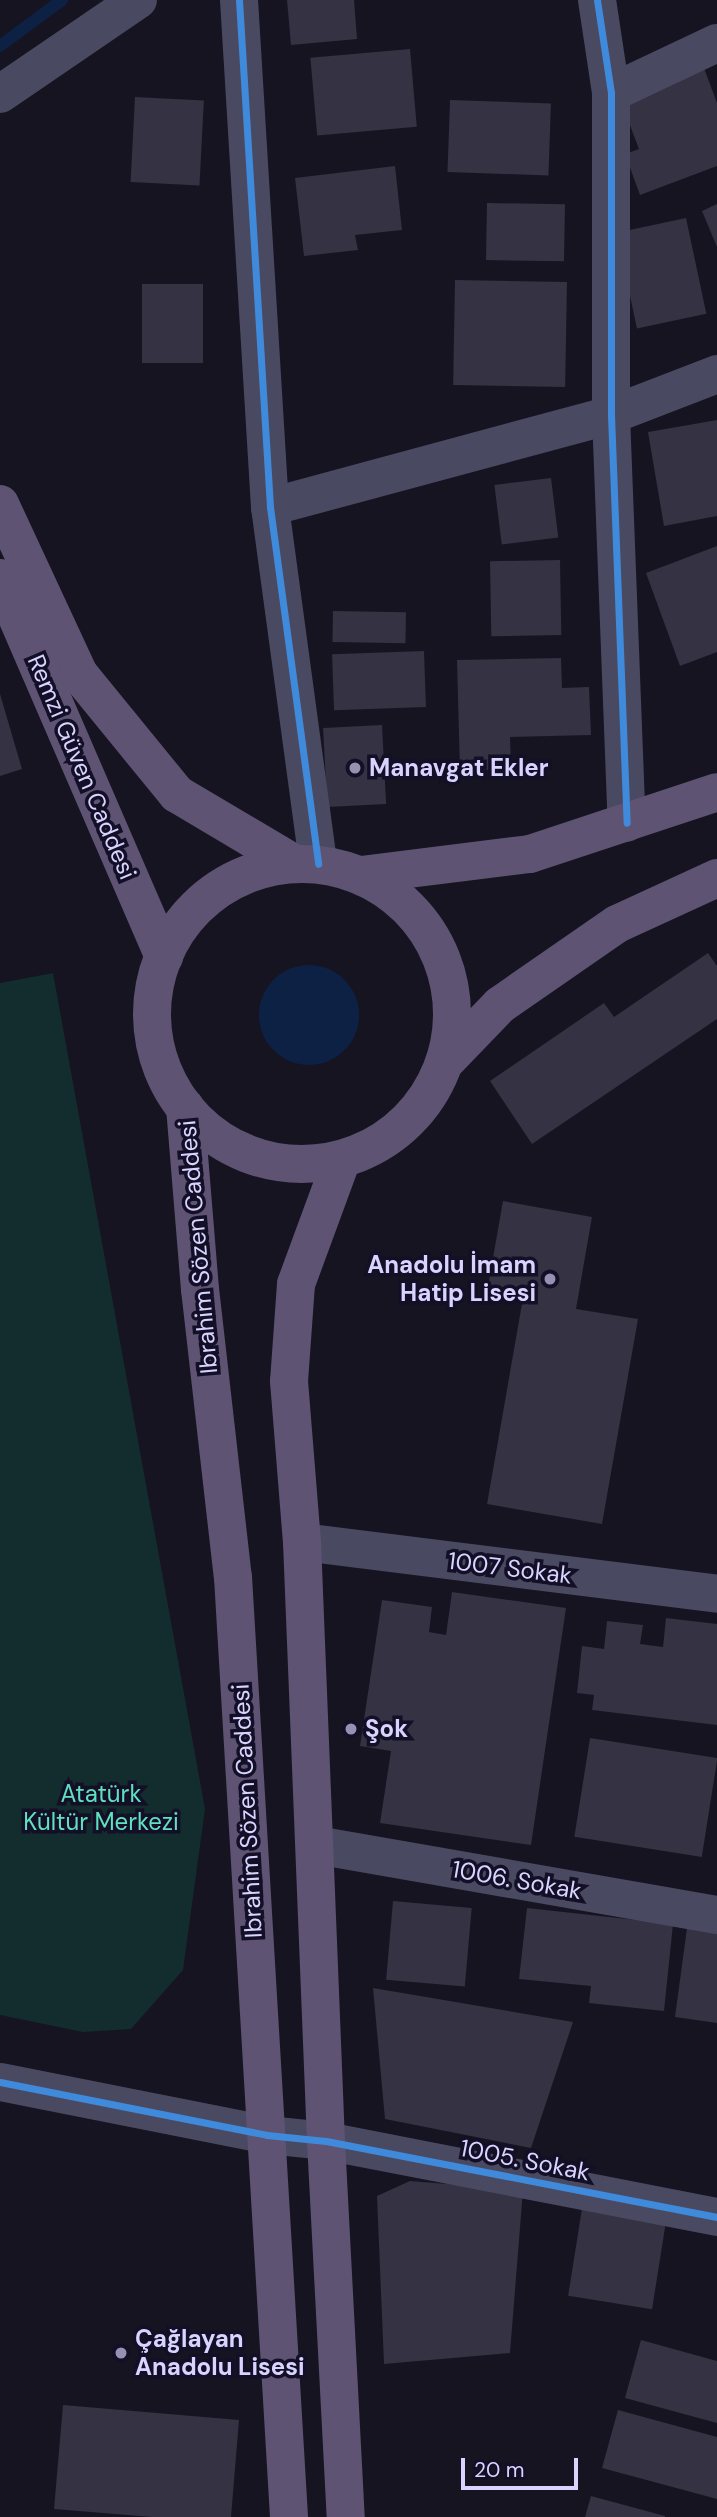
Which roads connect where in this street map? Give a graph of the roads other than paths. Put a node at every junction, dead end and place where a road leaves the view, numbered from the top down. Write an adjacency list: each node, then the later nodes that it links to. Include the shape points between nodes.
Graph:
1 (138, 0): 6 (street)
2 (239, 0): 10 (street)
3 (597, 0): 5 (street)
4 (717, 43): 5 (street)
5 (611, 93): 8 (street)
6 (0, 94)
7 (717, 374): 8 (street)
8 (611, 415): 10 (street); 13 (street)
9 (0, 503): 14 (main road, Remzi Güven Caddesi, via 79,674 177,794)
10 (270, 507): 14 (street)
11 (4, 597): 17 (main road, Remzi Güven Caddesi)
12 (717, 792): 13 (main road)
13 (626, 823): 15 (main road, via 530,854)
14 (307, 864): 15 (main road); 17 (main road, via 280,865 243,876 210,895 183,923)
15 (361, 875): 18 (main road, via 400,898 429,932 447,973 453,1018)
16 (717, 878): 18 (main road, via 617,924 500,1005)
17 (164, 957): 19 (main road, via 153,995 154,1034 164,1073)
18 (445, 1062): 20 (main road, via 422,1105 387,1139)
19 (185, 1107): 20 (main road, via 209,1132 239,1151 284,1163); 26 (main road, Ibrahim Sözen Caddesi, via 200,1289 233,1577)
20 (342, 1159): 21 (main road, via 296,1284 289,1381)
21 (302, 1542): 22 (street, 1007 Sokak); 23 (main road)
22 (717, 1594)
23 (316, 1845): 24 (street, 1006. Sokak); 27 (main road)
24 (717, 1915)
25 (0, 2082): 26 (street, 1005. Sokak)
26 (267, 2135): 27 (street, 1005. Sokak); 29 (main road, Ibrahim Sözen Caddesi)
27 (326, 2141): 28 (street, 1005. Sokak); 30 (main road)
28 (717, 2217)
29 (289, 2517)
30 (346, 2517)

